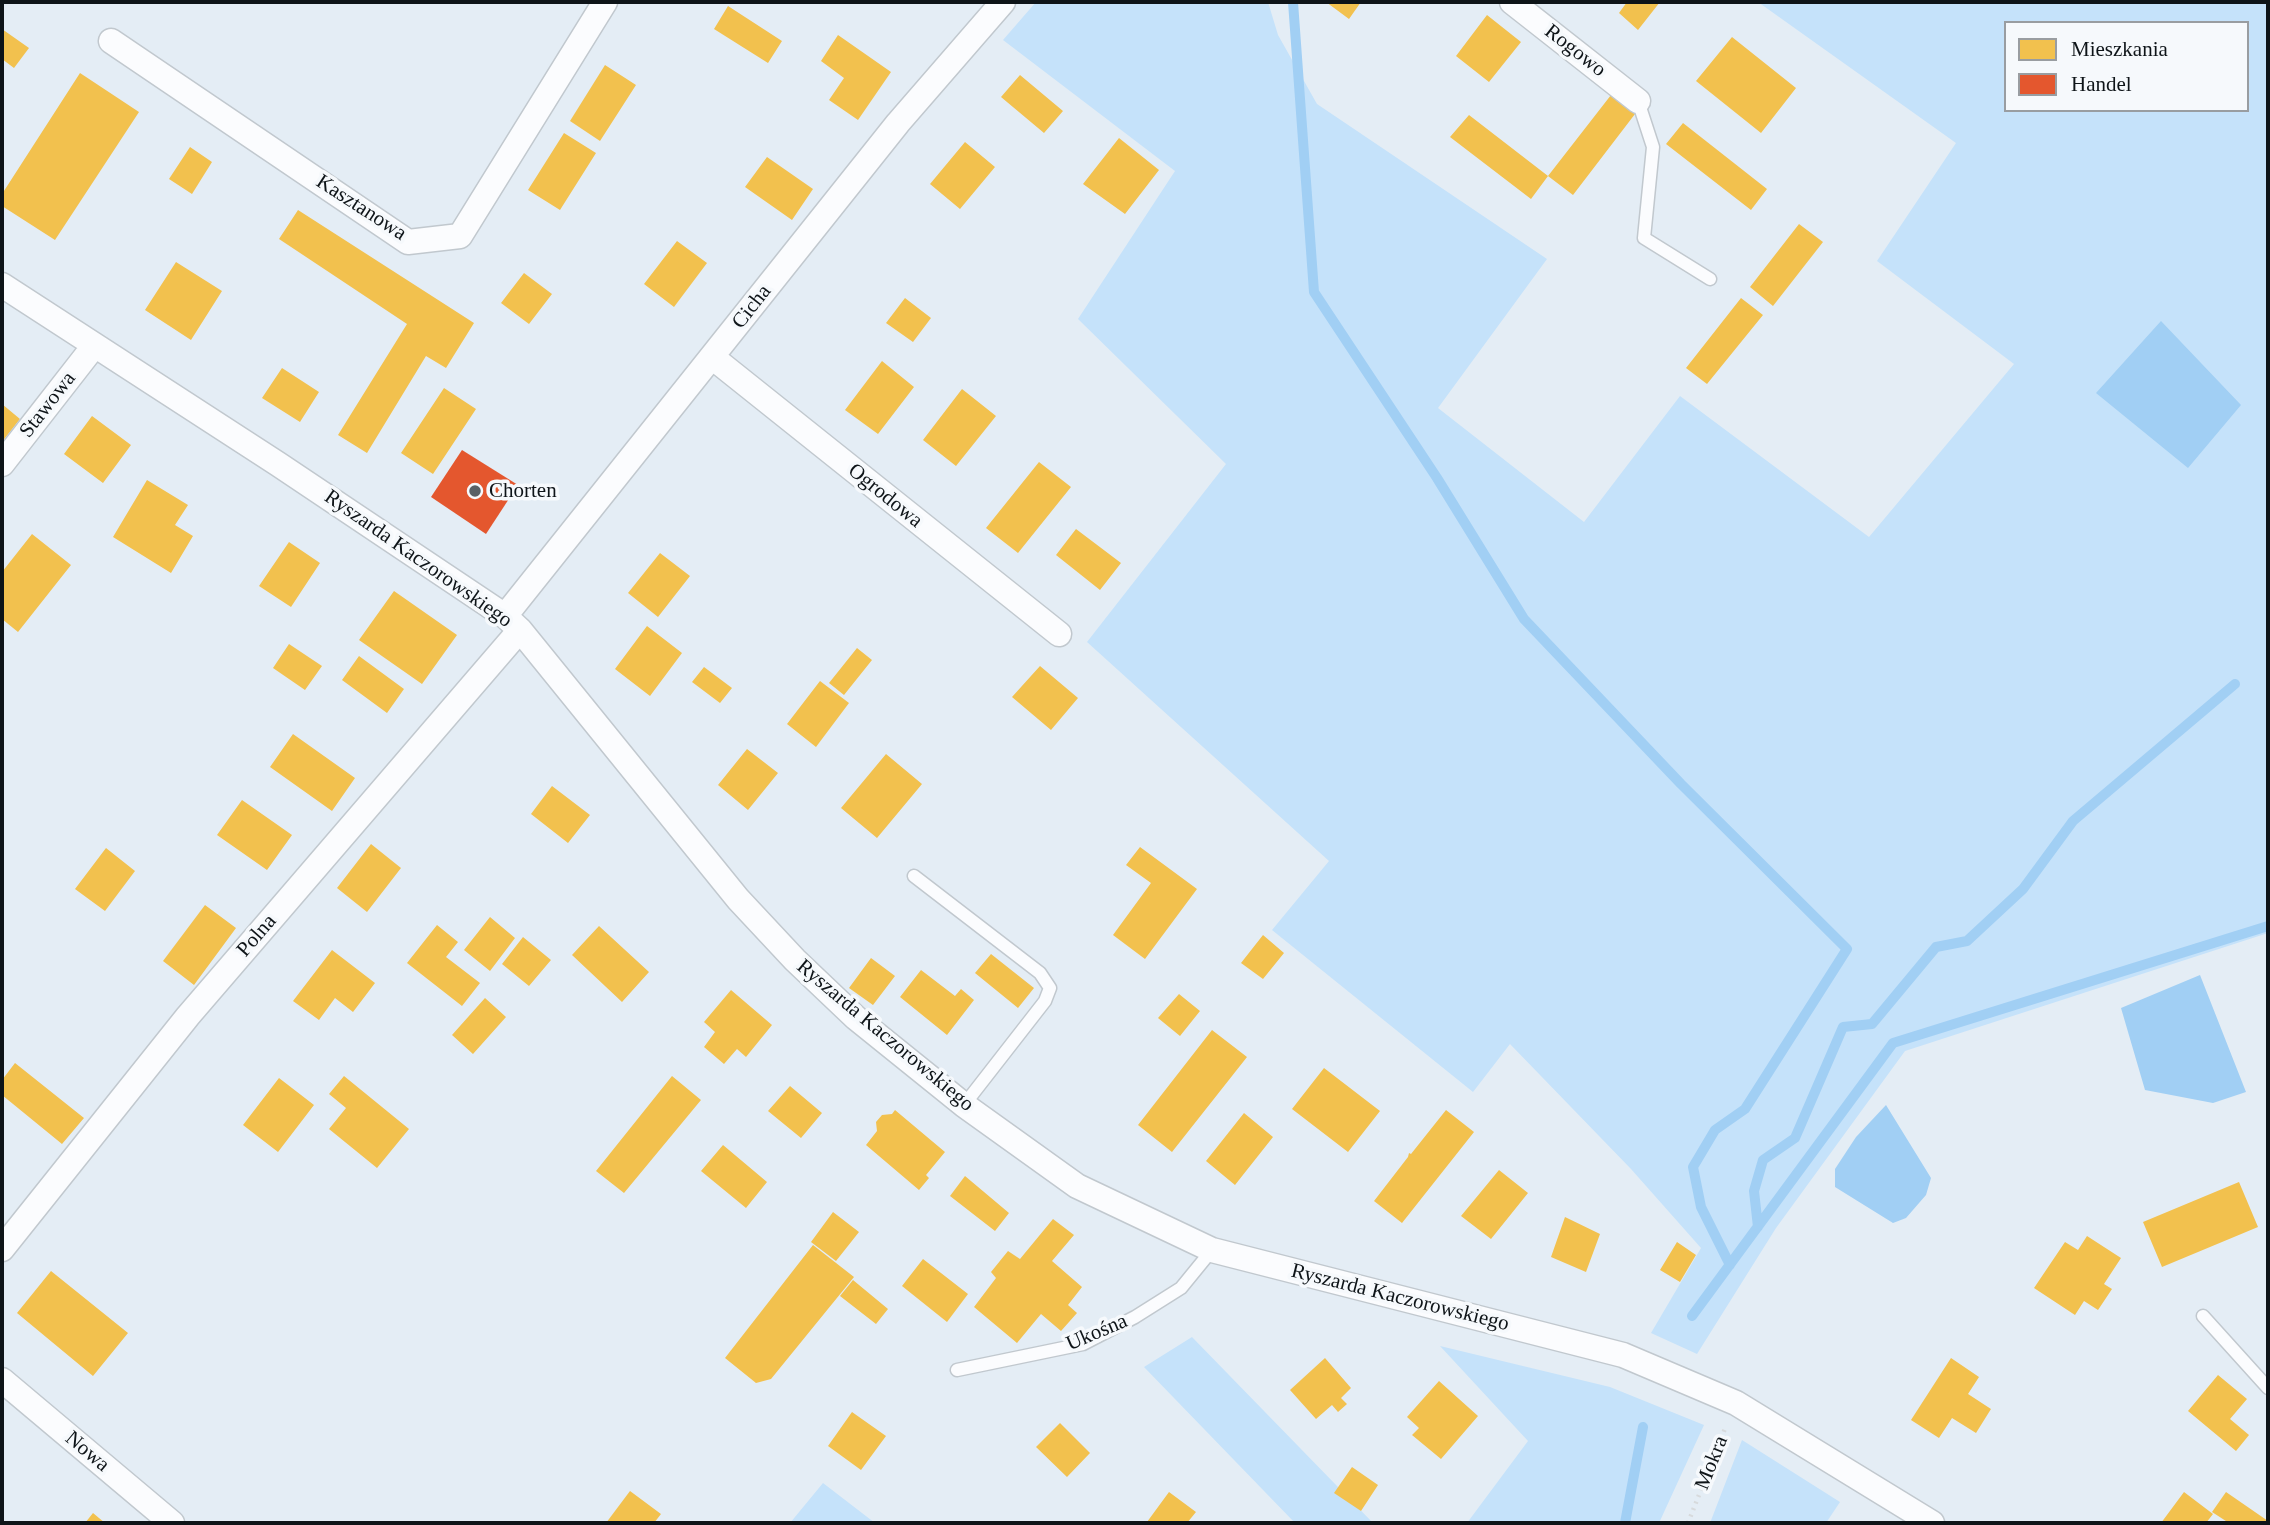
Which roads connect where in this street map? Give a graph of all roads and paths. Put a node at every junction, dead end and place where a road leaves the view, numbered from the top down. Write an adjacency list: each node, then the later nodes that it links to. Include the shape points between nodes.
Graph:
1 (605, 2): 4 (street, Kasztanowa, via 460,236 408,242)
2 (1003, 2): 9 (street, Cicha, via 898,123)
3 (1512, 2): 5 (street, Rogowo)
4 (111, 41)
5 (1638, 101): 6 (lane, via 1653,147 1644,238)
6 (1710, 279)
7 (2, 285): 8 (street, Ryszarda Kaczorowskiego)
8 (94, 346): 10 (street, Stawowa); 11 (street, Ryszarda Kaczorowskiego)
9 (712, 357): 11 (street, Cicha); 12 (street, Ogrodowa)
10 (2, 464)
11 (513, 623): 14 (street, Ryszarda Kaczorowskiego, via 747,910 856,1017); 15 (street, Polna)
12 (1059, 634)
13 (914, 876): 14 (lane, via 1040,973 1050,988 1045,1001)
14 (964, 1105): 16 (street, Ryszarda Kaczorowskiego, via 1077,1186)
15 (2, 1249)
16 (1212, 1250): 18 (lane, Ukośna, via 1181,1288 1083,1344); 21 (street, Ryszarda Kaczorowskiego, via 1623,1355)
17 (2203, 1316): 20 (lane)
18 (957, 1370)
19 (2, 1380): 22 (street, Nowa)
20 (2268, 1388)
21 (1735, 1403): 23 (path, Mokra); 24 (street, Ryszarda Kaczorowskiego)
22 (172, 1523)
23 (1688, 1523)
24 (1932, 1523)

